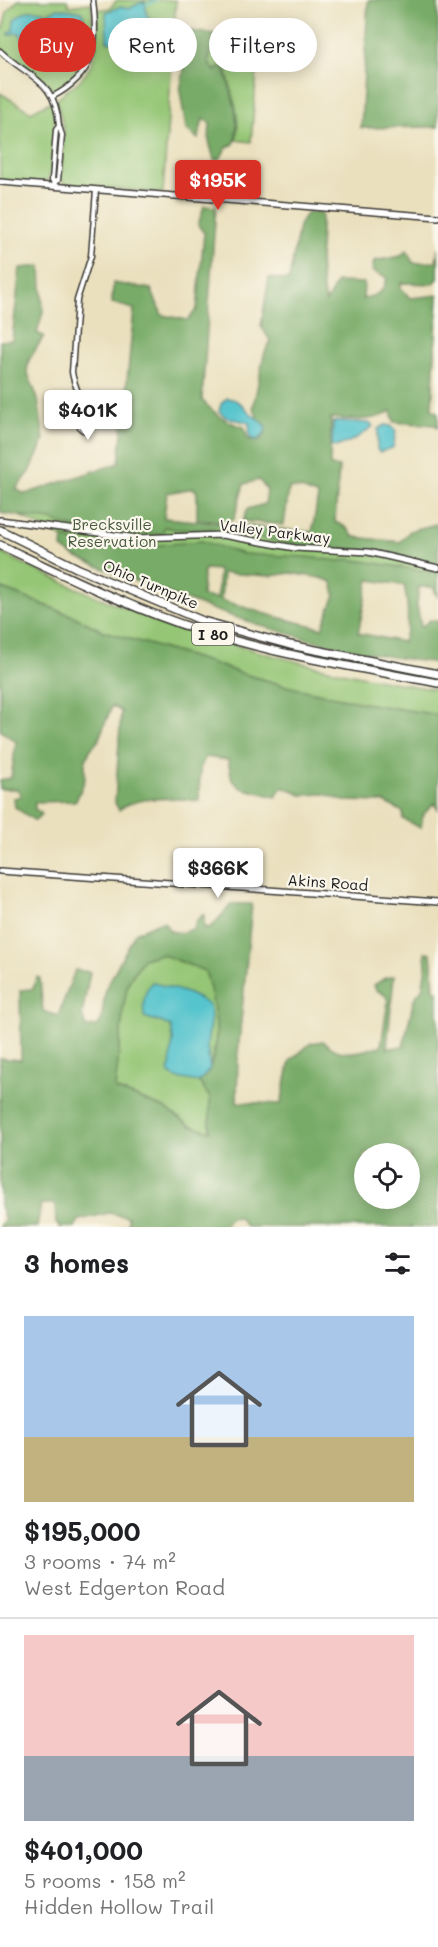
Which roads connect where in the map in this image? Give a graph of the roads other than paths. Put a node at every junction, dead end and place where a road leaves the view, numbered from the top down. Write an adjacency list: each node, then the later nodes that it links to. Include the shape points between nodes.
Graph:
1 (93, 0): 3 (street, via 96,37 92,57 80,78)
2 (0, 51): 3 (street, via 36,77)
3 (52, 97): 5 (street, via 62,132)
4 (0, 182): 5 (street)
5 (55, 184): 6 (street)
6 (96, 190): 7 (street); 8 (street, via 91,254 77,300 72,372)
7 (438, 217)
8 (86, 420)
9 (0, 520): 12 (street, Valley Parkway, via 137,538 222,535 295,548 368,552)
10 (0, 530): 13 (highway, Ohio Turnpike / I 80, via 77,568 203,621 290,645)
11 (0, 545): 14 (highway, Ohio Turnpike / I 80, via 77,582 200,631 289,656)
12 (438, 568)
13 (438, 674)
14 (438, 683)
15 (0, 872): 16 (street, Akins Road)
16 (438, 902)

